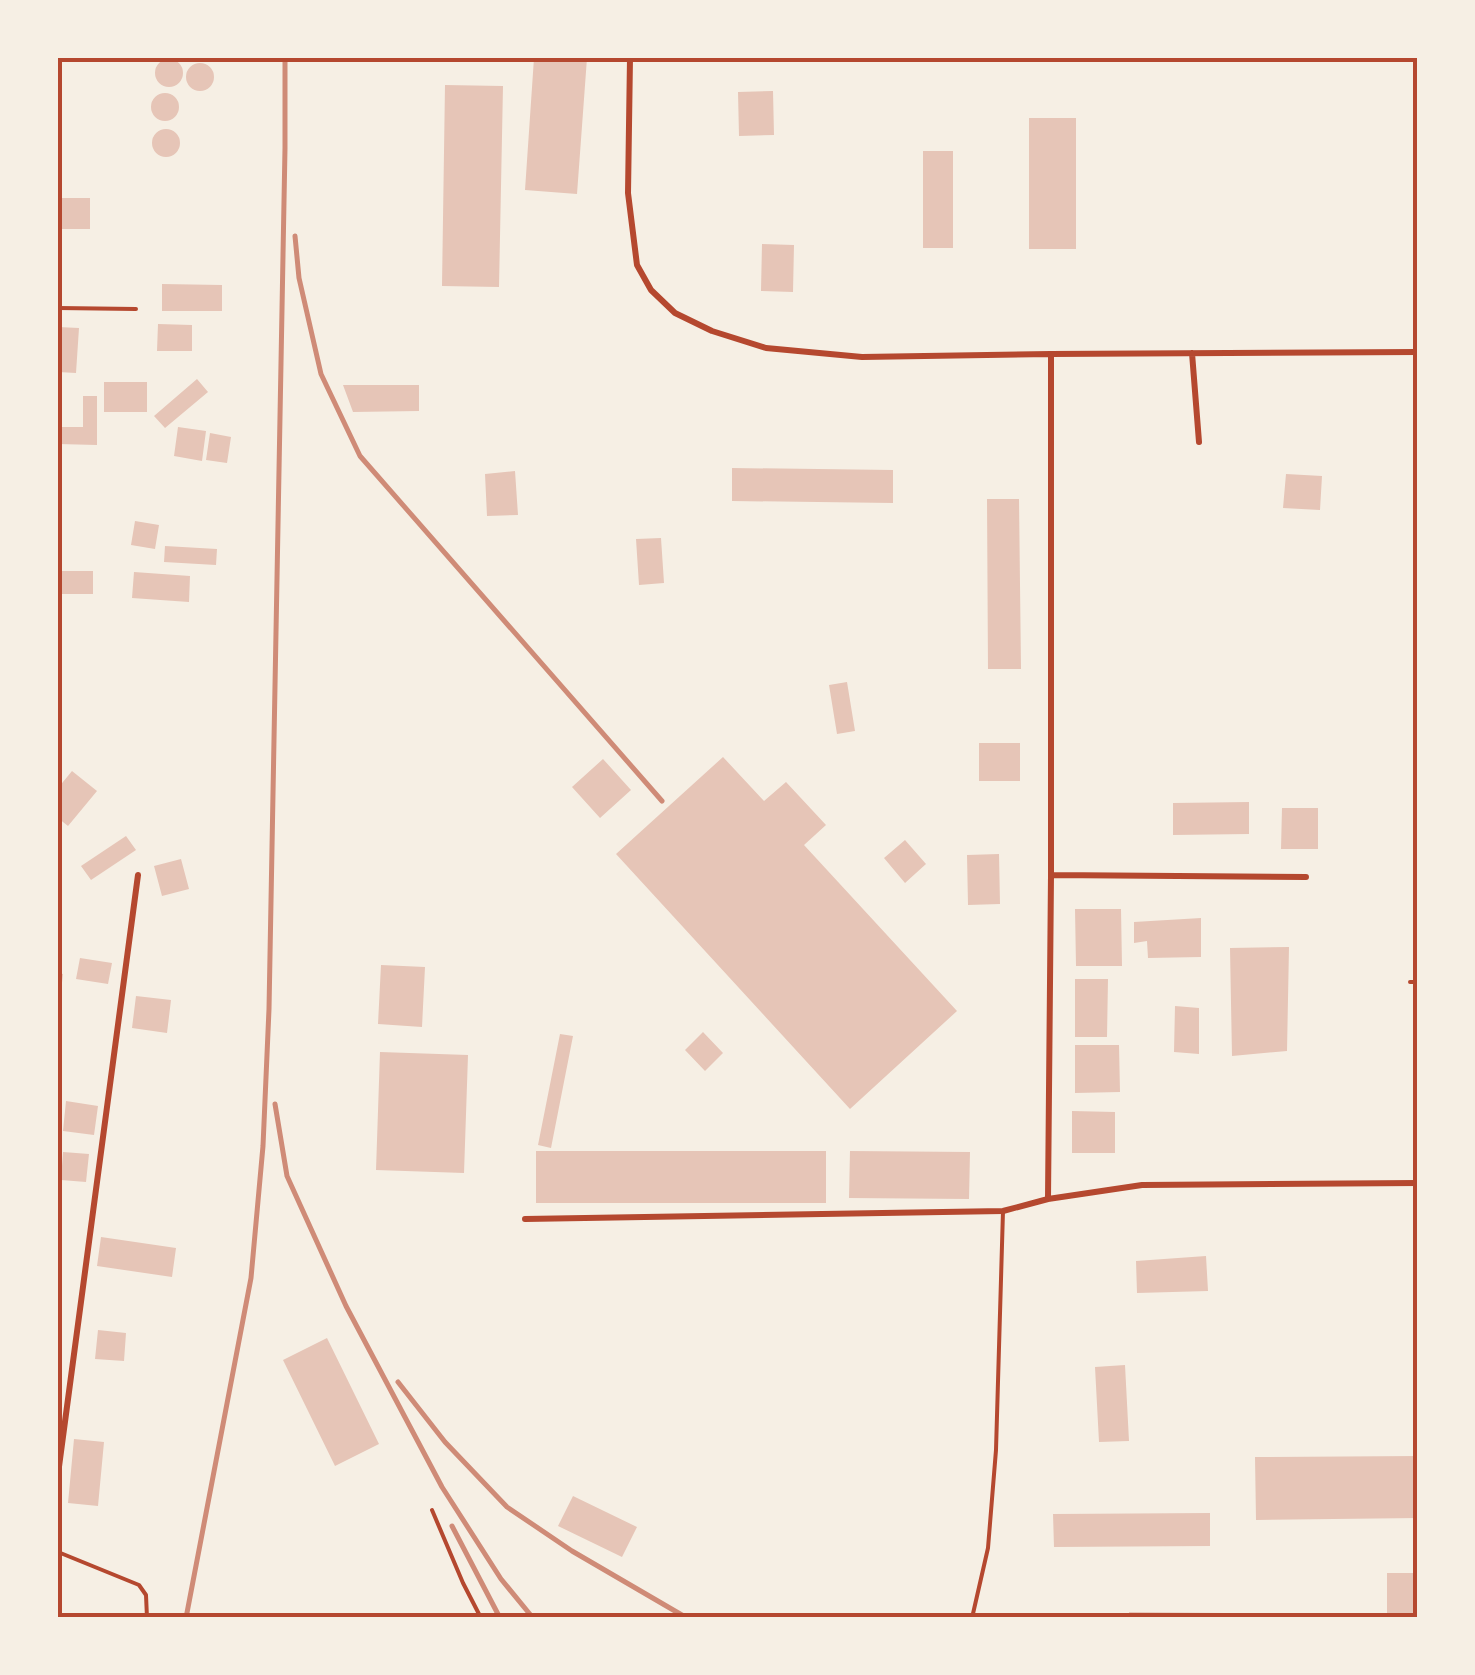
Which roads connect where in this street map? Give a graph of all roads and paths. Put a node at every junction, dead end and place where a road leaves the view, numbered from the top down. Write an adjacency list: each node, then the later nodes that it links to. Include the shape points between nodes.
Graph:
1 (630, 58): 6 (street, via 628,193 637,265 675,313 766,348 862,357)
2 (58, 308): 3 (lane)
3 (136, 309)
4 (1418, 352): 5 (street)
5 (1192, 353): 6 (street); 7 (street)
6 (1050, 354): 9 (street)
7 (1199, 442)
8 (138, 875): 17 (street)
9 (1052, 875): 10 (street); 14 (street)
10 (1306, 876)
11 (1410, 982): 12 (lane)
12 (1418, 982)
13 (1418, 1184): 14 (street, via 1142,1185)
14 (1048, 1199): 15 (street)
15 (1003, 1210): 16 (street); 22 (lane, via 996,1450 988,1548)
16 (526, 1219)
17 (58, 1474)
18 (432, 1510): 21 (lane)
19 (58, 1552): 20 (lane, via 139,1585)
20 (147, 1618)
21 (481, 1618)
22 (972, 1618)

